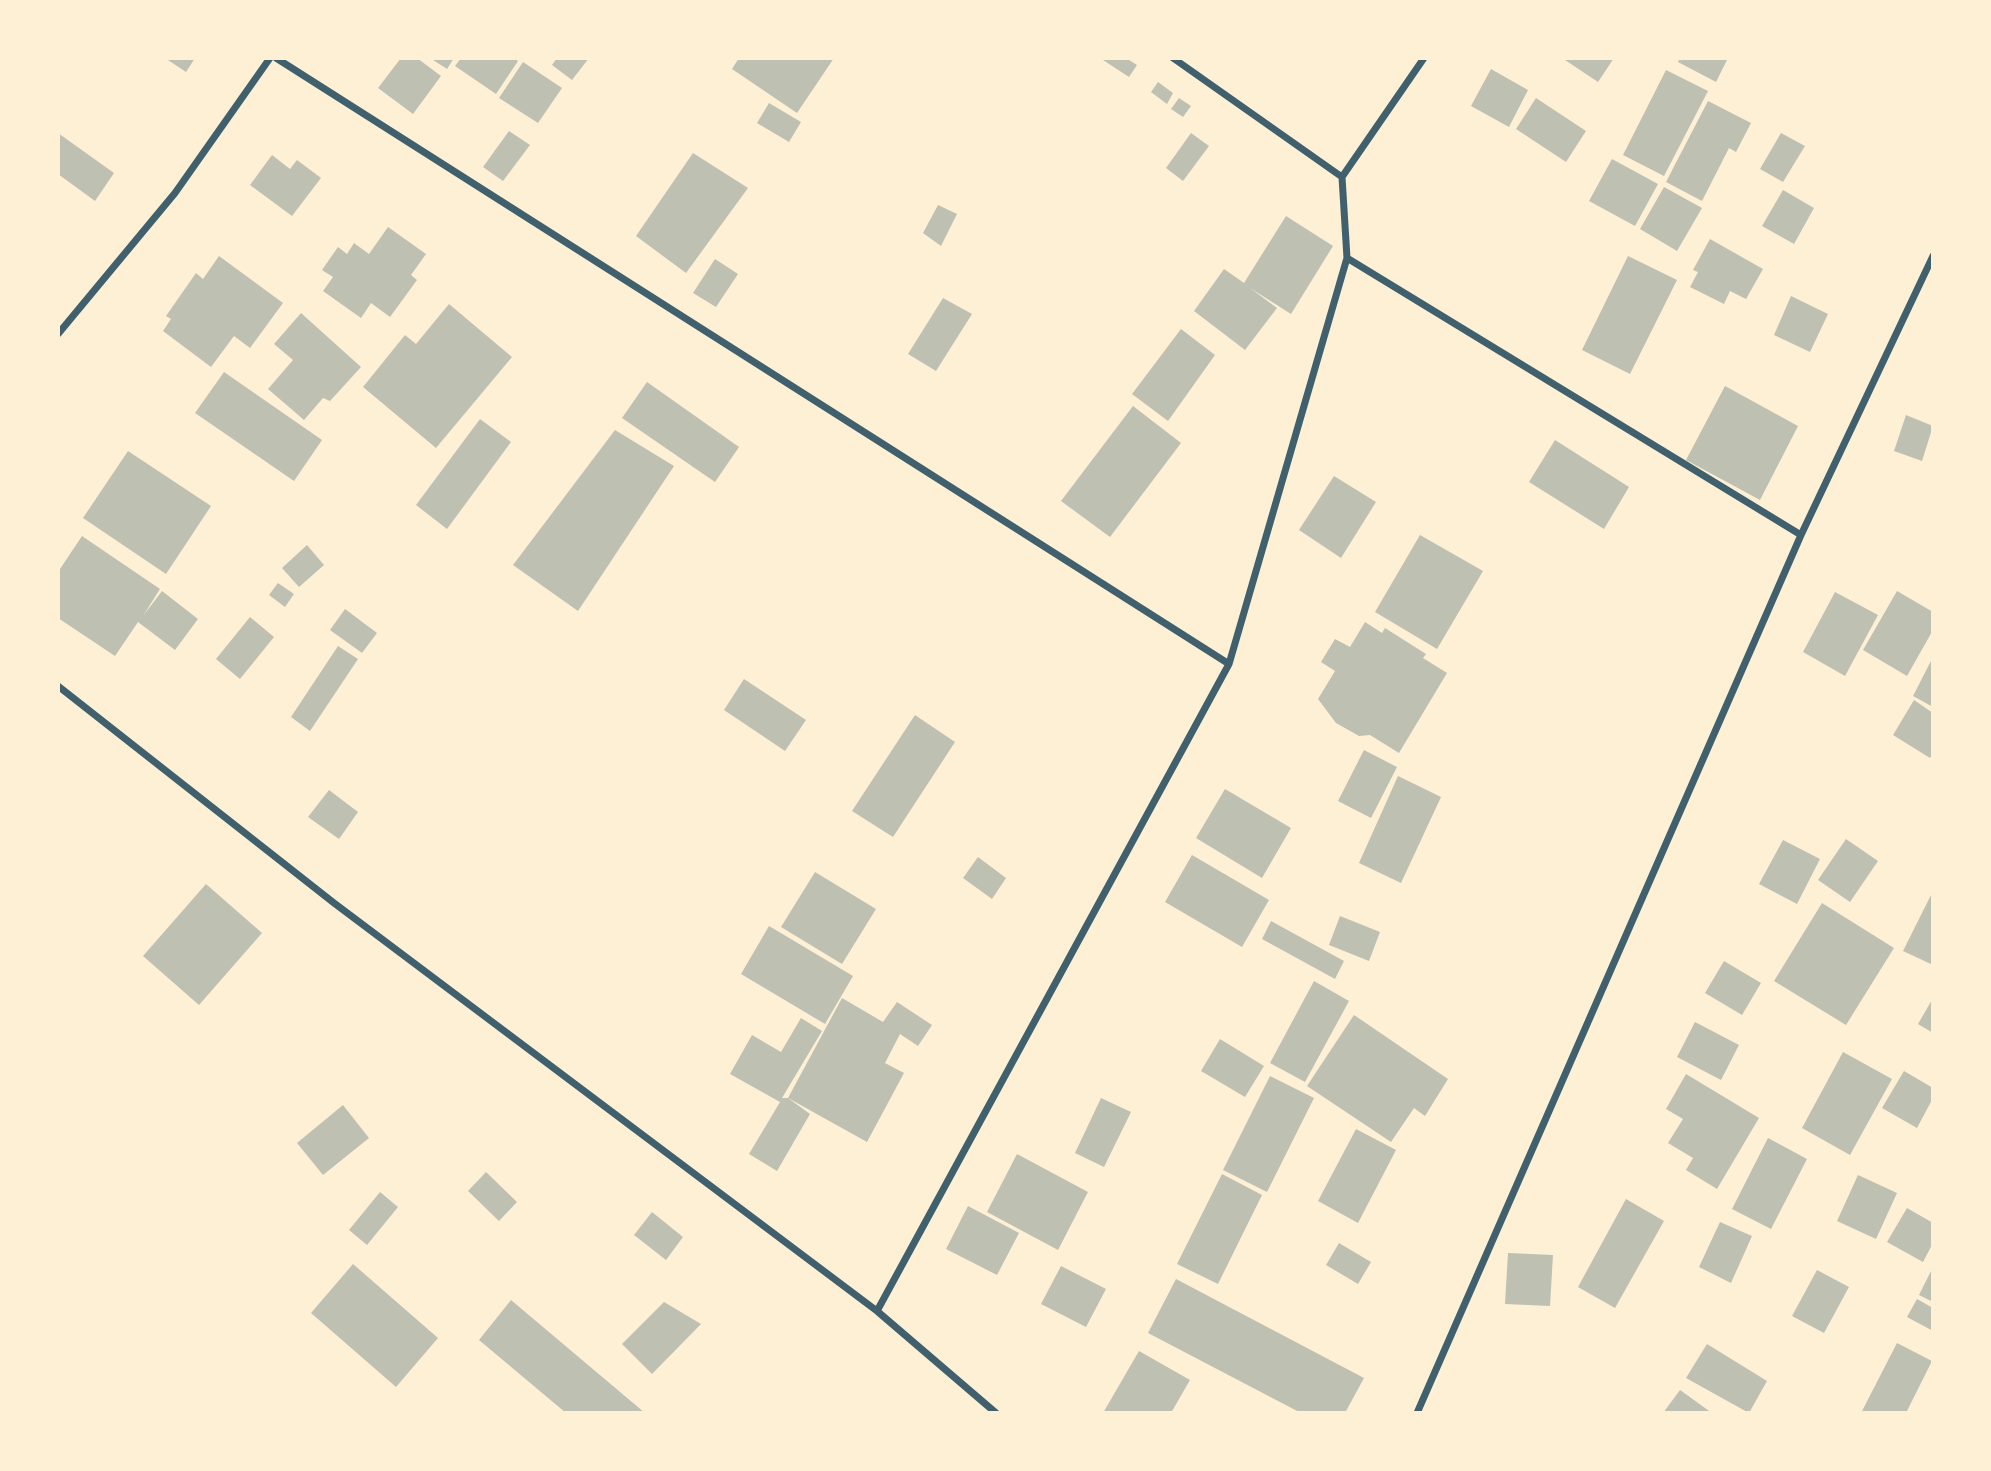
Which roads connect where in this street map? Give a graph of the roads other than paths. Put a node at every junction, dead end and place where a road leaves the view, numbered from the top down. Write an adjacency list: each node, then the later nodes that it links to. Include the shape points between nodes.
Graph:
1 (270, 58): 8 (street, via 175,193)
2 (276, 58): 10 (street)
3 (1173, 58): 5 (street)
4 (1424, 58): 5 (street)
5 (1342, 177): 6 (street)
6 (1347, 258): 9 (street); 10 (street)
7 (1933, 258): 9 (street)
8 (58, 334)
9 (1801, 535): 14 (street)
10 (1229, 664): 12 (street)
11 (58, 686): 12 (street, via 334,902)
12 (877, 1311): 13 (street)
13 (996, 1413)
14 (1417, 1413)

